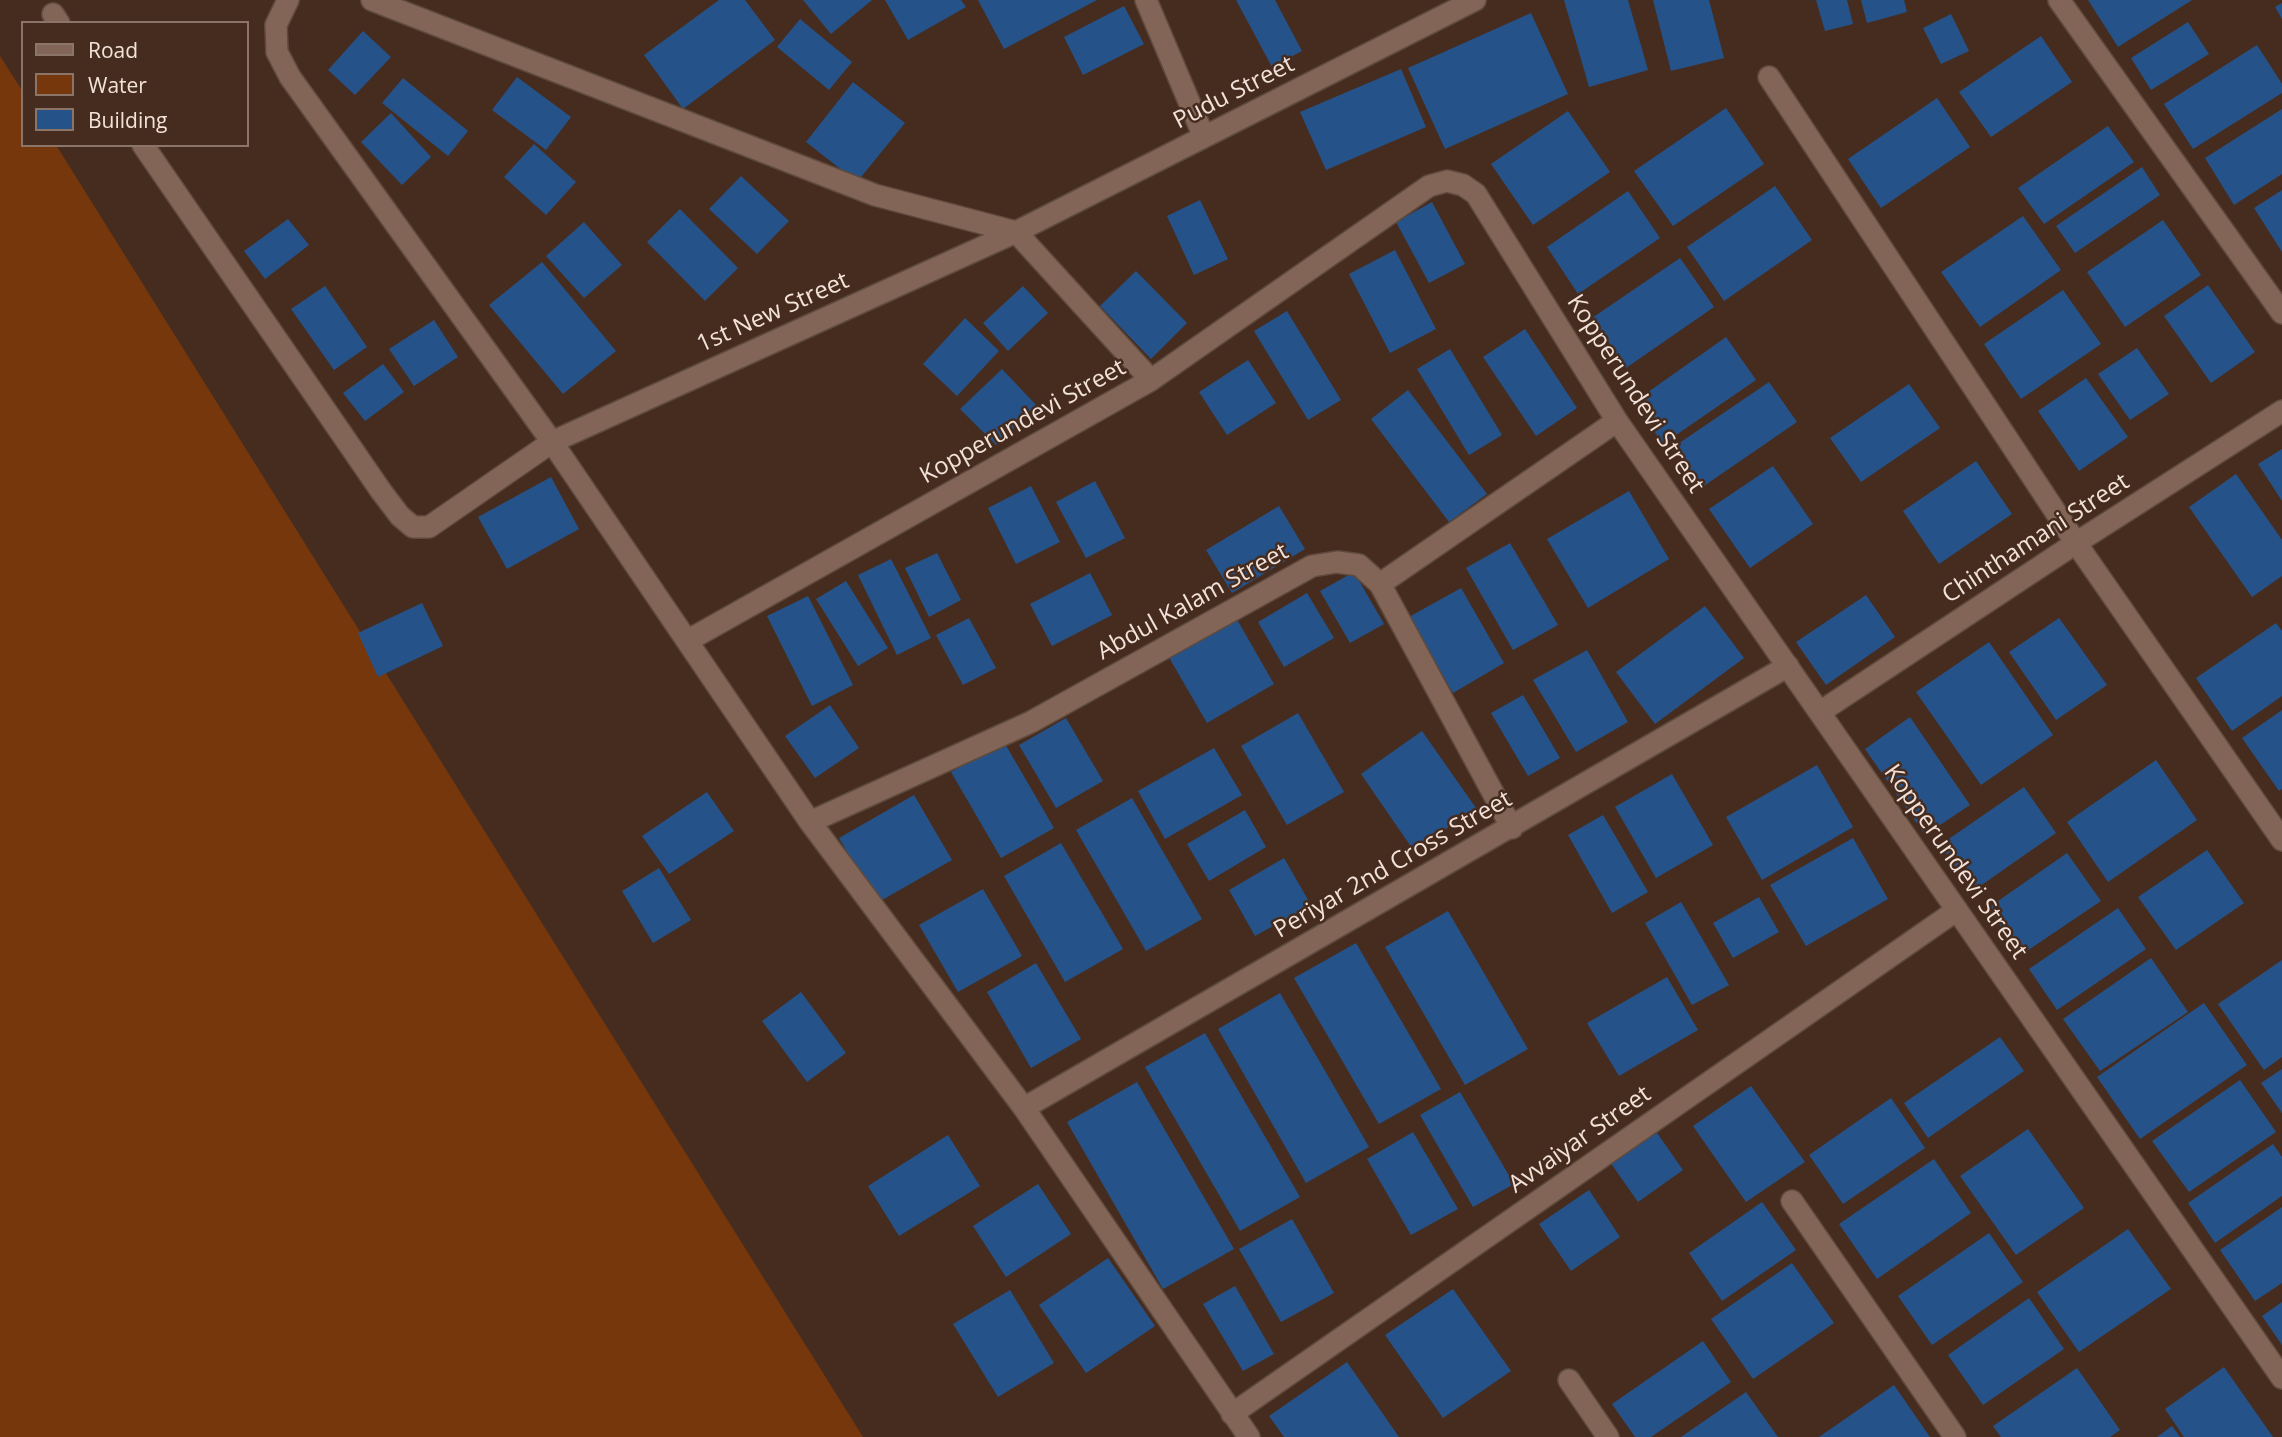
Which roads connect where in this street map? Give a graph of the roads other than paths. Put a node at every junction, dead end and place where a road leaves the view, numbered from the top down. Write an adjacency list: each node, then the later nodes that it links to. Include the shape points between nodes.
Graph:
1 (288, 0): 14 (street, via 276,25 277,52 290,77)
2 (372, 0): 9 (street, via 875,195)
3 (1146, 0): 7 (street)
4 (1475, 0): 7 (street, Pudu Street)
5 (2059, 0): 10 (street)
6 (1769, 77): 15 (street)
7 (1204, 137): 9 (street, Pudu Street)
8 (144, 147): 14 (street, 1st New Street, via 381,491 413,527 429,527)
9 (1016, 232): 11 (street); 14 (street, 1st New Street)
10 (2282, 313)
11 (1151, 380): 13 (street, Kopperundevi Street, via 1429,186 1447,181 1476,194); 17 (street, Kopperundevi Street)
12 (2282, 411): 15 (street, Chinthamani Street)
13 (1617, 421): 16 (street); 18 (street, Kopperundevi Street)
14 (552, 442): 17 (street)
15 (2076, 543): 19 (street, Chinthamani Street); 22 (street)
16 (1380, 584): 20 (street, Abdul Kalam Street, via 1359,565 1312,566 1031,722); 21 (street)
17 (687, 641): 20 (street)
18 (1788, 666): 19 (street, Kopperundevi Street); 21 (street, Periyar 2nd Cross Street)
19 (1820, 712): 23 (street, Kopperundevi Street)
20 (810, 822): 24 (street)
21 (1512, 828): 24 (street, Periyar 2nd Cross Street)
22 (2282, 840)
23 (1957, 911): 26 (street, Kopperundevi Street); 28 (street, Avvaiyar Street)
24 (1024, 1108): 28 (street)
25 (1792, 1201): 31 (street)
26 (2282, 1378)
27 (1569, 1380): 30 (street)
28 (1232, 1414): 29 (street)
29 (1249, 1437)
30 (1608, 1437)
31 (1955, 1437)

